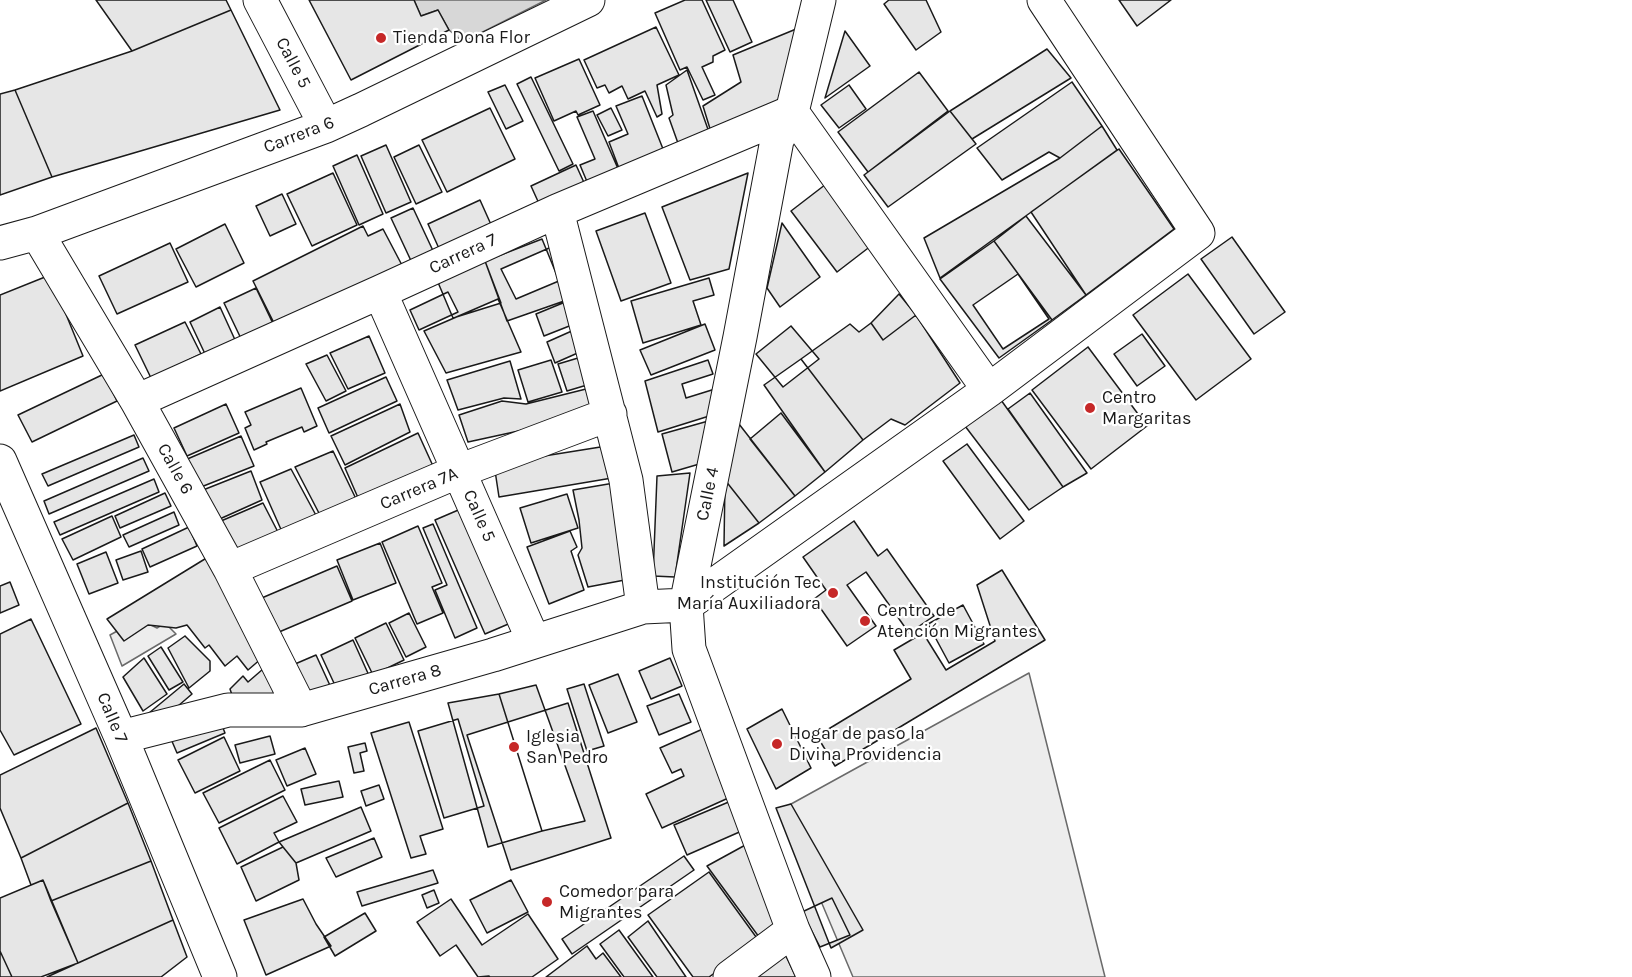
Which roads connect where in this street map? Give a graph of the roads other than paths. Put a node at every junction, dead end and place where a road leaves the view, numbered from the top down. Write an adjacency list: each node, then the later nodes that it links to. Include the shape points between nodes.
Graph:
1 (260, 0): 6 (street, Calle 5)
2 (588, 0): 6 (street, Carrera 6)
3 (819, 0): 5 (street, Calle 4)
4 (1044, 0): 11 (street, via 1198,233)
5 (792, 112): 7 (street, Carrera 7); 11 (street); 17 (street, Calle 4, via 777,140)
6 (326, 126): 8 (street, Carrera 6)
7 (557, 211): 10 (street, Carrera 7); 13 (street)
8 (37, 233): 9 (street, Carrera 6); 12 (street, Calle 6)
9 (0, 243)
10 (380, 292): 12 (street, Carrera 7); 15 (street, Calle 5)
11 (989, 390): 17 (street)
12 (137, 401): 16 (street, Calle 6)
13 (610, 414): 15 (street, Carrera 7A); 18 (street, via 626,480)
14 (0, 462): 21 (street, Calle 7)
15 (459, 471): 16 (street, Carrera 7A); 19 (street, Calle 5)
16 (230, 569): 20 (street, Calle 6)
17 (686, 605): 18 (street, Carrera 8); 22 (street, Calle 4, via 690,649)
18 (643, 607): 19 (street, Carrera 8)
19 (534, 642): 20 (street, Carrera 8)
20 (301, 710): 21 (street, Carrera 8, via 228,710)
21 (121, 737): 23 (street, Calle 7)
22 (793, 930): 24 (street); 25 (street, Calle 4)
23 (220, 977)
24 (730, 977)
25 (814, 977)

